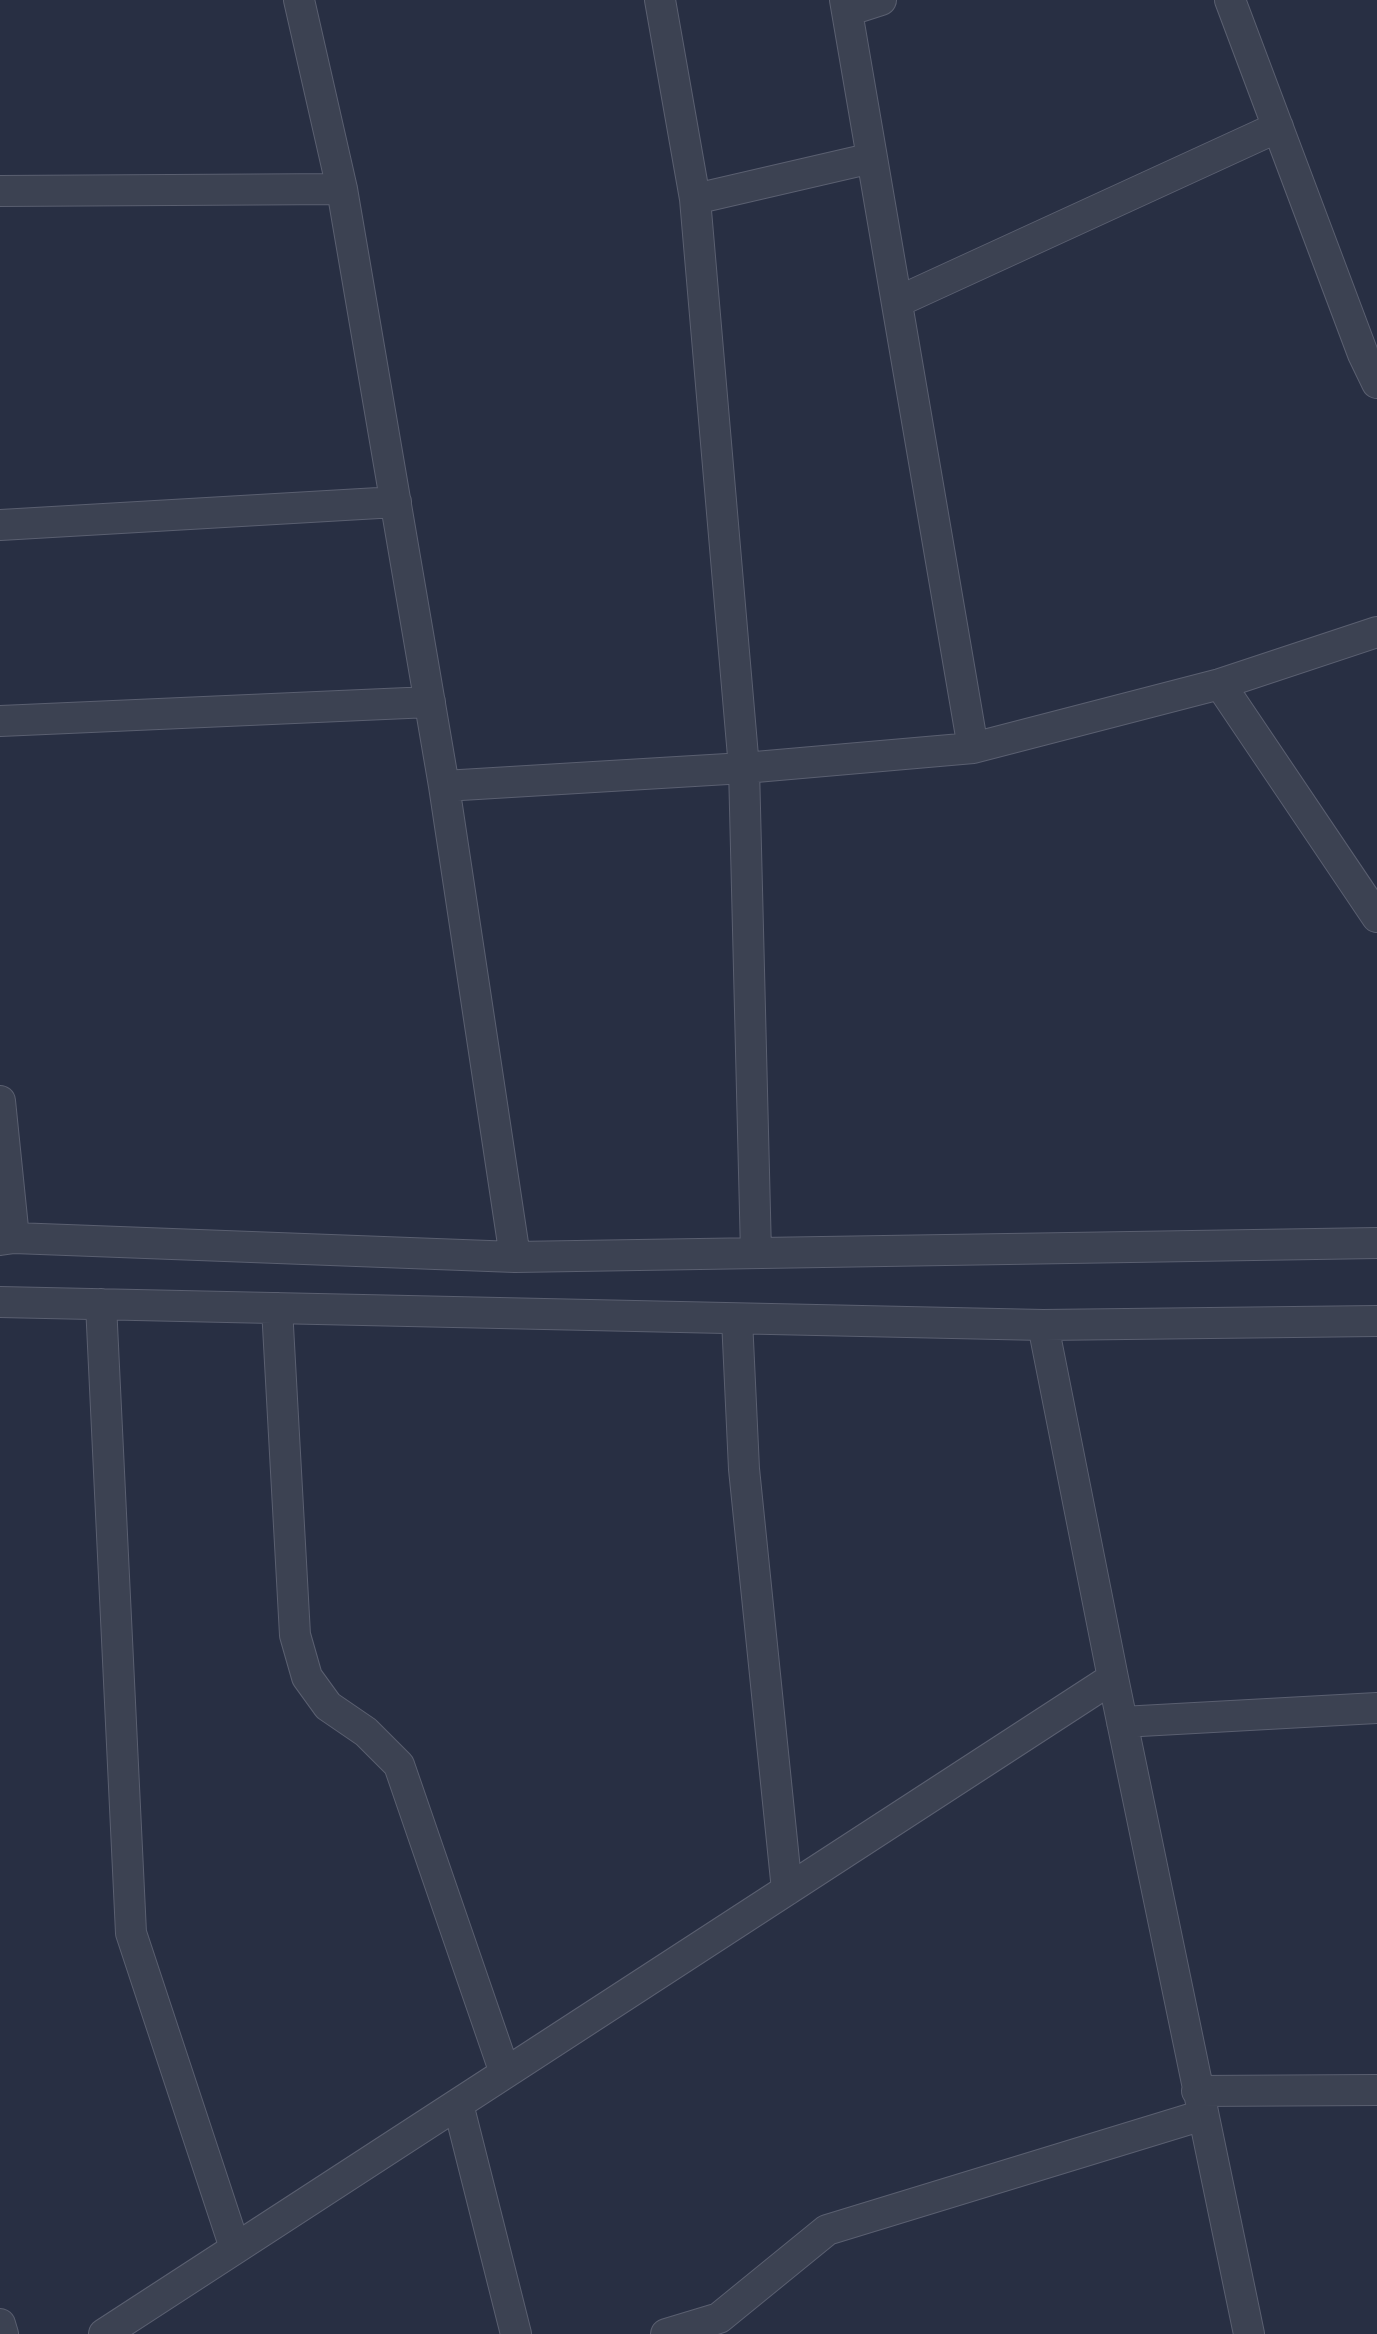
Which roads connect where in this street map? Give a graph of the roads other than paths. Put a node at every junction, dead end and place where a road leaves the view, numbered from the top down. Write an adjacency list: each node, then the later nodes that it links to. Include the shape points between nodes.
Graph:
1 (299, 0): 8 (street)
2 (660, 0): 10 (street)
3 (882, 0): 5 (street)
4 (1230, 0): 6 (street)
5 (846, 5): 7 (street)
6 (1278, 127): 11 (street); 12 (street)
7 (872, 158): 10 (street); 11 (street)
8 (342, 189): 9 (street); 13 (street)
9 (0, 191)
10 (695, 199): 20 (street)
11 (897, 302): 19 (street)
12 (1377, 382)
13 (396, 502): 14 (street); 17 (street)
14 (0, 525)
15 (1377, 632): 16 (street)
16 (1220, 684): 19 (street); 22 (street)
17 (430, 702): 18 (street); 21 (street)
18 (0, 721)
19 (973, 748): 20 (street)
20 (744, 768): 21 (street); 26 (street)
21 (444, 786): 27 (street)
22 (1377, 916)
23 (0, 1101): 24 (street)
24 (7, 1239): 27 (street)
25 (1377, 1243): 26 (street)
26 (756, 1253): 27 (street)
27 (515, 1257)
28 (0, 1302): 29 (street)
29 (101, 1304): 30 (street); 42 (street, via 131,1933)
30 (277, 1308): 31 (street); 38 (street, via 295,1635 307,1677 328,1706 366,1732 399,1765)
31 (737, 1319): 33 (street); 37 (street, via 744,1469)
32 (1377, 1321): 33 (street)
33 (1043, 1325): 34 (street)
34 (1113, 1678): 36 (street); 37 (street)
35 (1377, 1708): 36 (street)
36 (1122, 1722): 40 (street)
37 (787, 1890): 38 (street)
38 (505, 2073): 41 (street)
39 (1377, 2090): 40 (street)
40 (1200, 2103): 47 (street, via 827,2230 719,2318); 48 (street)
41 (458, 2104): 42 (street); 46 (street)
42 (235, 2248): 45 (street)
43 (0, 2324): 44 (street)
44 (3, 2334)
45 (104, 2334)
46 (516, 2334)
47 (666, 2334)
48 (1249, 2334)

